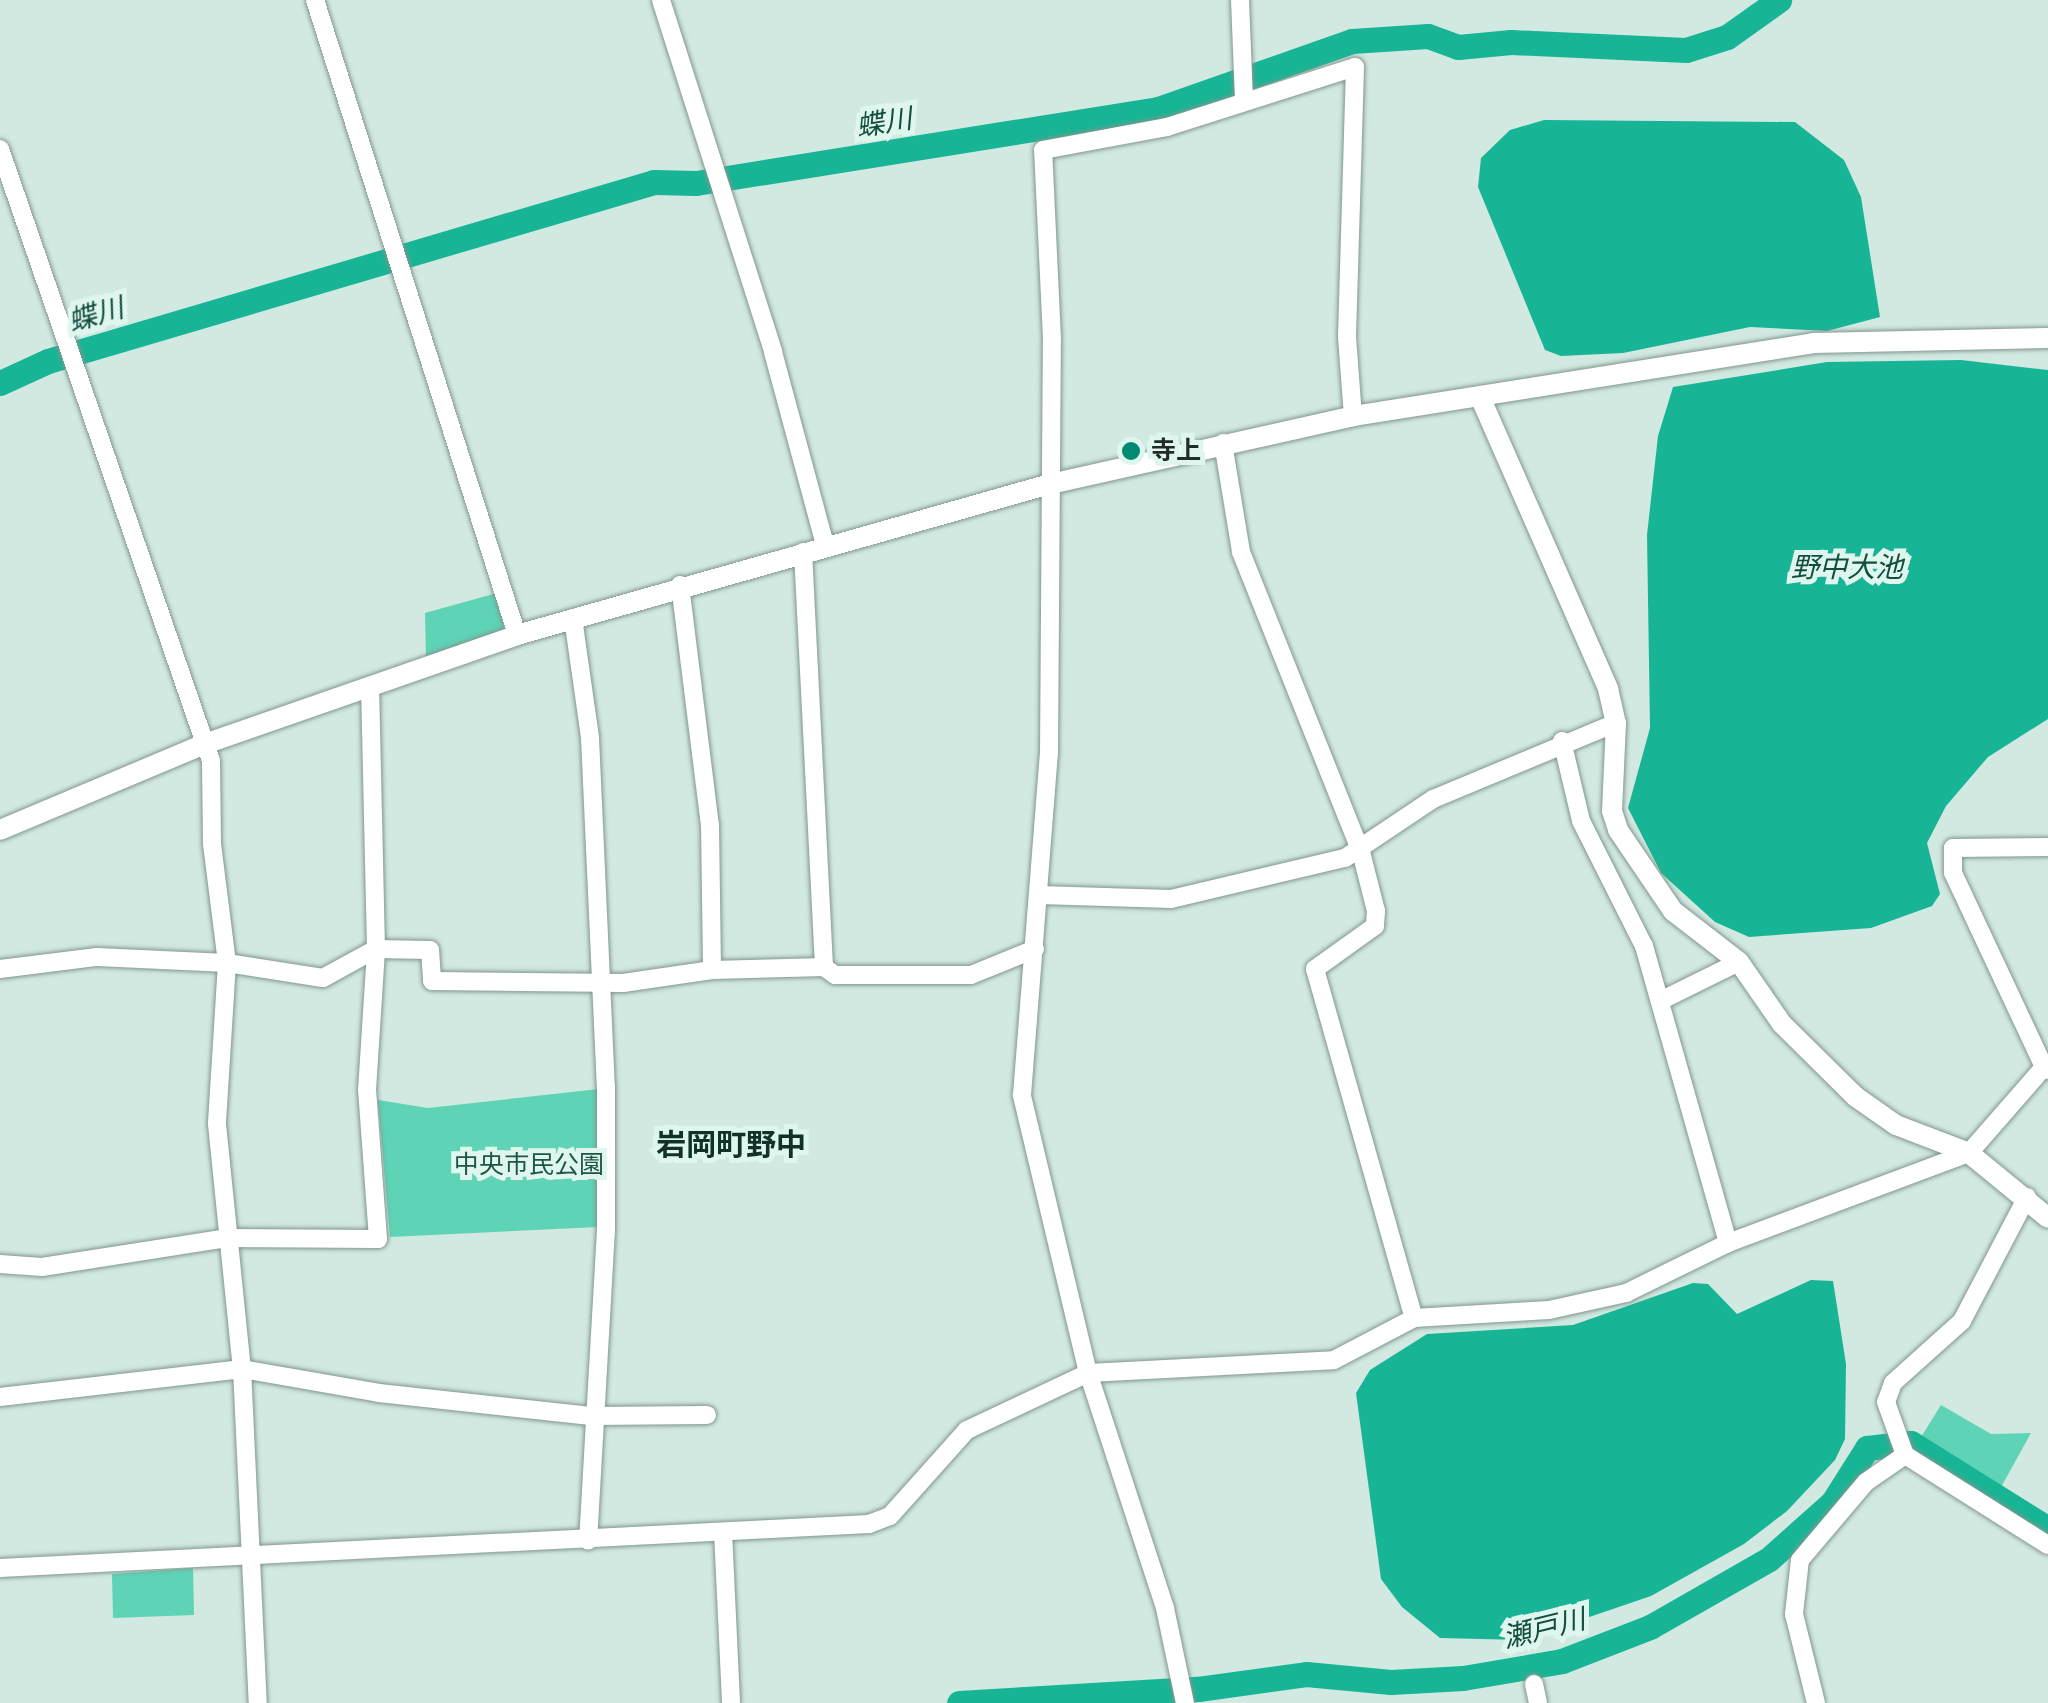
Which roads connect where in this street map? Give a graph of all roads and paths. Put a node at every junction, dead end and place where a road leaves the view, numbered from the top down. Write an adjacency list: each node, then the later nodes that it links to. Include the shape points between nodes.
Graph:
1 (315, 0): 15 (street)
2 (661, 0): 11 (street, via 773,352)
3 (1240, 0): 4 (street)
4 (1244, 101): 8 (street, via 1355,67 1347,337); 10 (street, via 1167,127 1042,150 1052,339)
5 (0, 149): 19 (street)
6 (2048, 338): 7 (street, via 1813,344)
7 (1481, 398): 8 (street); 17 (street, via 1570,596)
8 (1353, 416): 9 (street)
9 (1223, 443): 10 (street); 22 (street, via 1241,552)
10 (1050, 484): 11 (street); 23 (street, via 1049,754)
11 (825, 546): 12 (street)
12 (803, 552): 13 (street); 28 (street)
13 (680, 585): 14 (street); 30 (street, via 708,806)
14 (573, 618): 15 (street); 31 (street, via 590,738)
15 (518, 636): 16 (street)
16 (370, 687): 19 (street); 24 (street)
17 (1616, 723): 18 (street); 26 (street, via 1612,811 1618,830 1673,911)
18 (1562, 741): 22 (street, via 1433,799); 32 (street, via 1581,821 1633,913)
19 (202, 745): 20 (street); 27 (street, via 211,762)
20 (0, 830)
21 (2048, 847): 33 (street, via 1953,848 1953,873)
22 (1362, 852): 23 (street, via 1171,898); 40 (street, via 1375,926 1316,970)
23 (1039, 895): 25 (street)
24 (376, 949): 27 (street, via 323,978); 31 (street, via 430,950 432,981); 37 (street, via 367,1090 378,1238)
25 (1034, 950): 28 (street, via 971,975 835,975); 42 (street, via 1022,1095)
26 (1739, 962): 32 (street); 34 (street, via 1782,1024 1856,1097 1896,1125)
27 (226, 963): 29 (street, via 97,957); 37 (street, via 217,1124)
28 (824, 967): 30 (street)
29 (0, 969)
30 (712, 970): 31 (street)
31 (600, 982): 44 (street, via 606,1230)
32 (1660, 1001): 38 (street)
33 (2046, 1068): 34 (street)
34 (1969, 1153): 35 (street); 38 (street)
35 (2027, 1197): 36 (street); 46 (street, via 1962,1320 1893,1383 1886,1402)
36 (2048, 1218)
37 (227, 1238): 39 (street, via 42,1267); 41 (street)
38 (1728, 1243): 40 (street, via 1626,1293 1549,1310)
39 (0, 1264)
40 (1414, 1318): 42 (street, via 1334,1360)
41 (242, 1369): 43 (street); 44 (street, via 379,1393); 50 (street)
42 (1088, 1374): 47 (street, via 967,1430 890,1516 869,1524); 54 (street)
43 (0, 1397)
44 (591, 1416): 45 (street); 48 (street)
45 (708, 1416)
46 (1905, 1454): 49 (street); 55 (street, via 1866,1482 1800,1560 1794,1614)
47 (723, 1532): 48 (street); 52 (street)
48 (588, 1540): 50 (street)
49 (2048, 1544)
50 (254, 1556): 51 (street); 53 (street)
51 (0, 1568)
52 (731, 1701)
53 (258, 1703)
54 (1185, 1703)
55 (1816, 1703)

